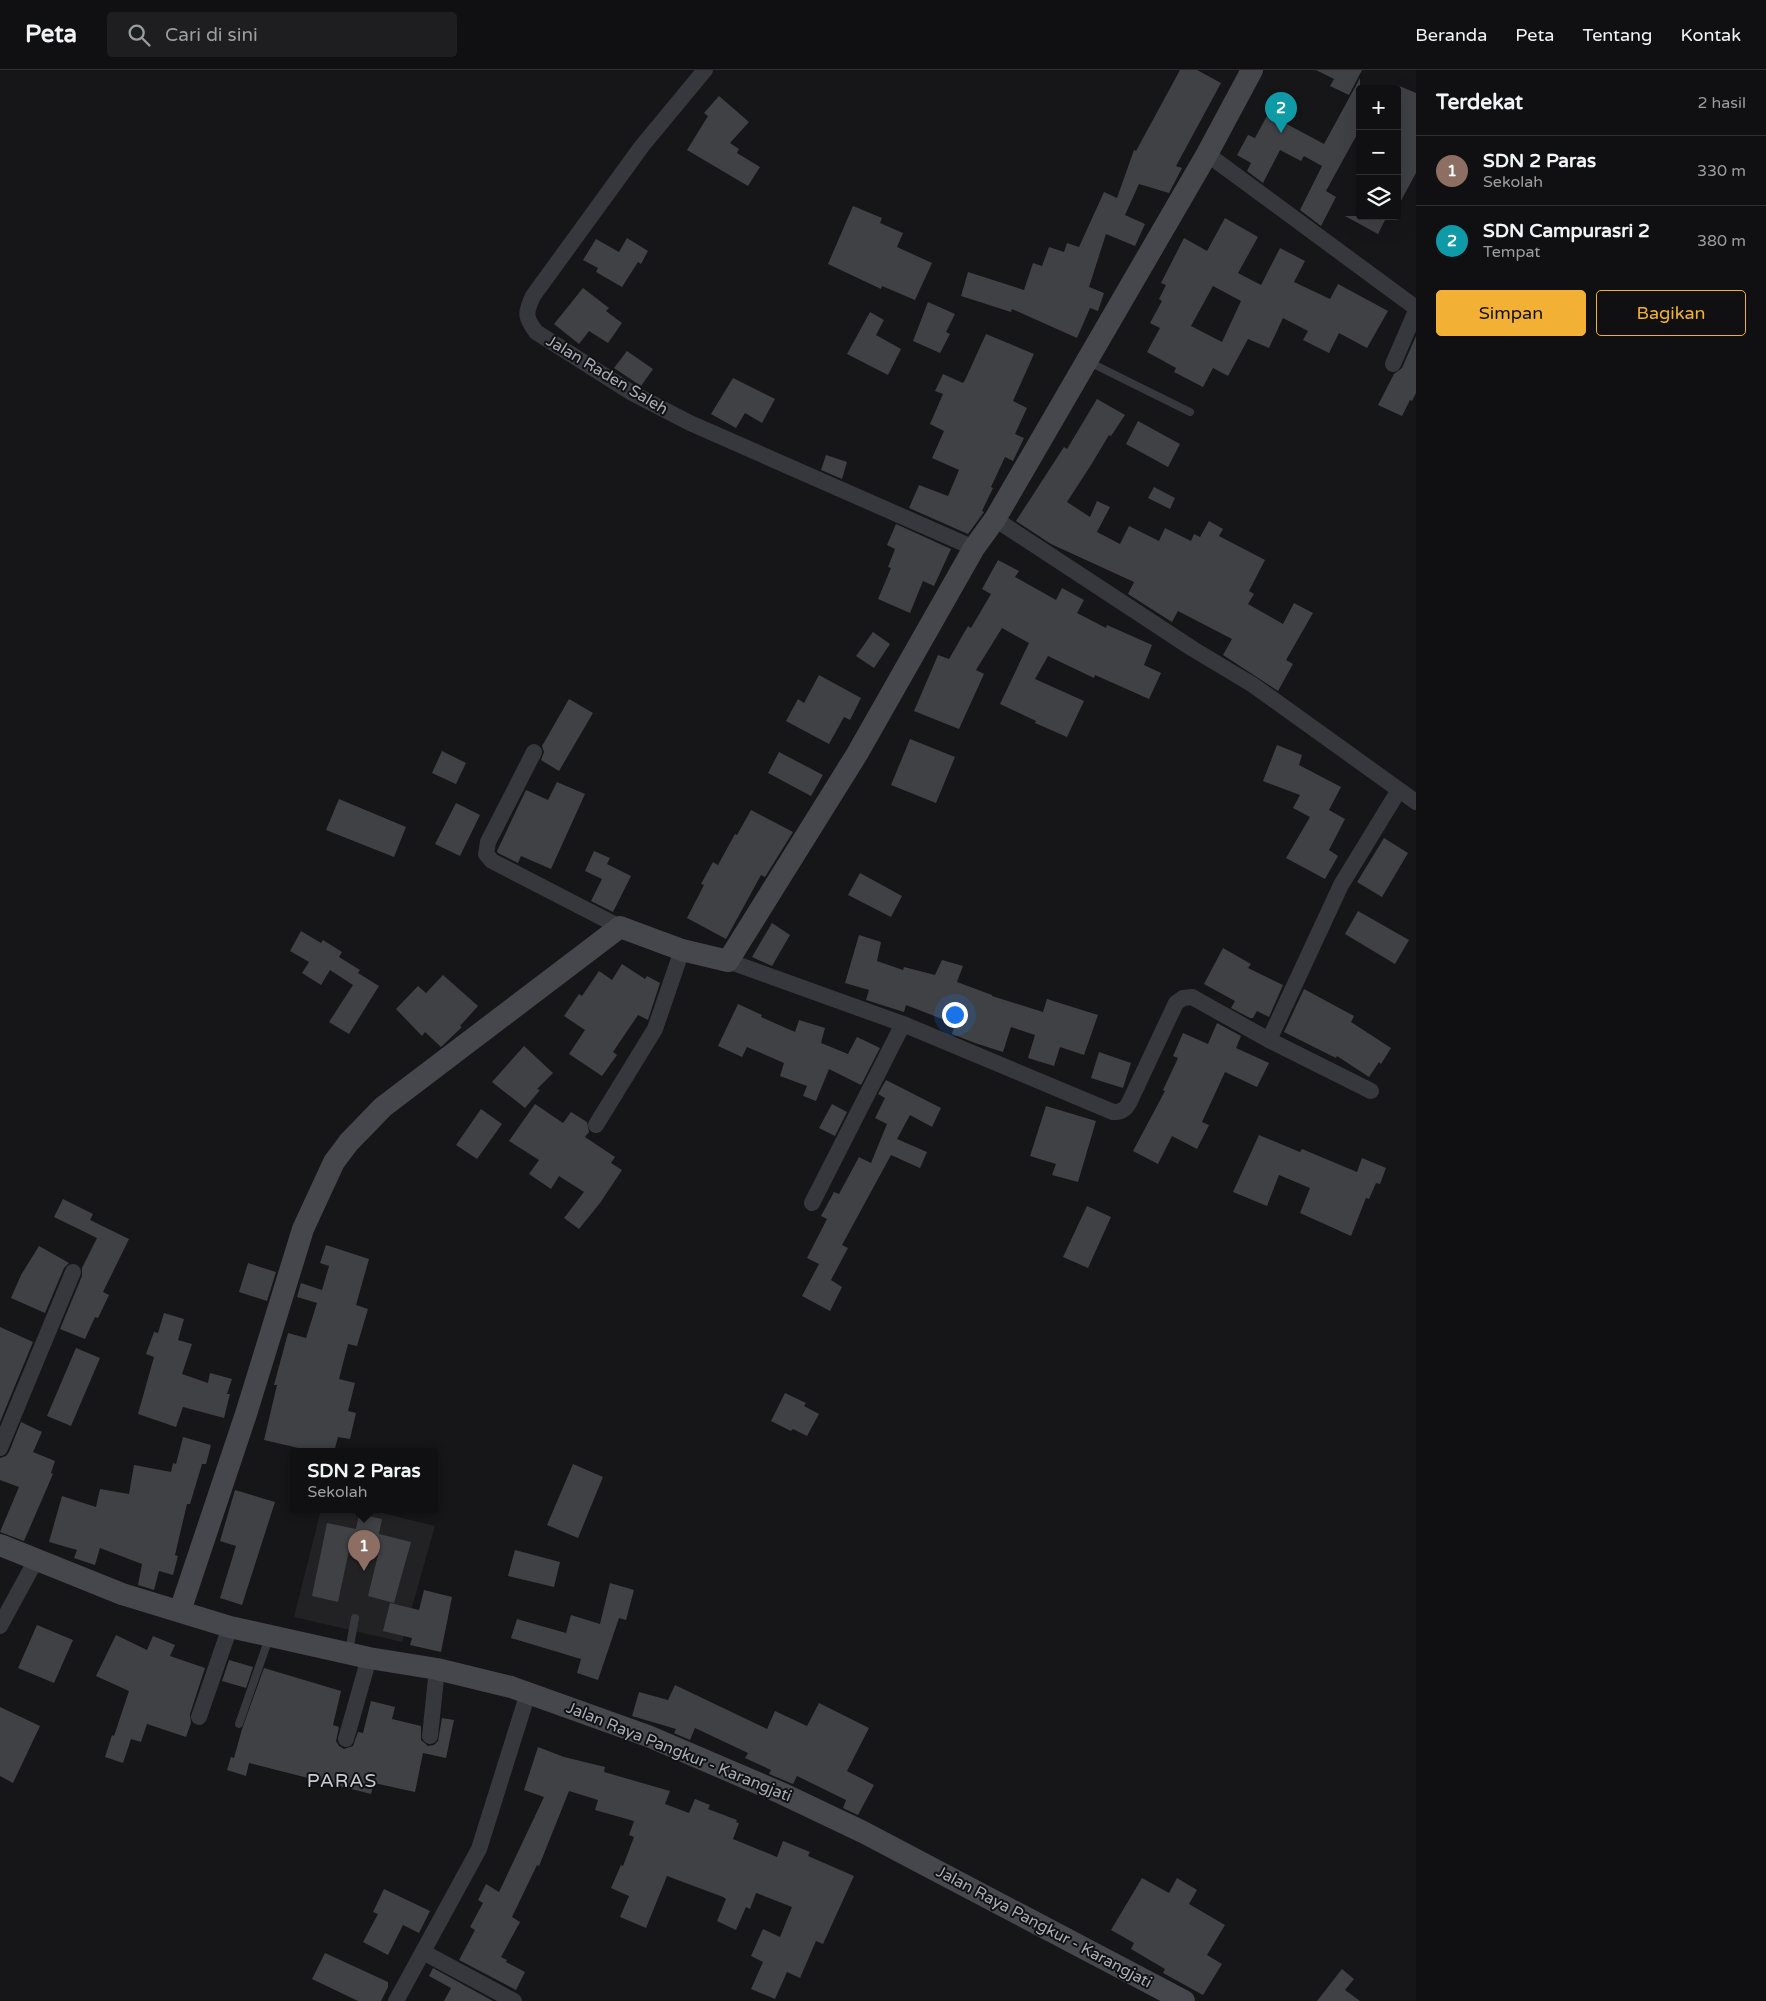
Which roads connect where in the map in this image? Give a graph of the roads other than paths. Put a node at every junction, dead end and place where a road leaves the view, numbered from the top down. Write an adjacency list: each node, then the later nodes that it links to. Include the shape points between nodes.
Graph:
1 (705, 70): 9 (street, Jalan Raden Saleh, via 642,146 533,296 526,313 527,320 536,332 624,388 690,424)
2 (1252, 70): 3 (street)
3 (1207, 154): 4 (street); 5 (street)
4 (1416, 309): 6 (street)
5 (1086, 360): 7 (lane); 8 (street)
6 (1393, 364)
7 (1190, 412)
8 (994, 519): 9 (street); 11 (street, via 1192,649 1253,685)
9 (974, 548): 15 (street, via 857,754)
10 (534, 752): 13 (street, via 488,842 486,854 492,861)
11 (1400, 790): 12 (street); 17 (street, via 1341,885)
12 (1416, 802)
13 (620, 927): 14 (street); 25 (street, via 383,1107 348,1142 334,1162 303,1229)
14 (682, 950): 15 (street); 19 (street, via 655,1029)
15 (728, 961): 16 (street)
16 (903, 1024): 17 (street, via 1113,1112 1120,1112 1129,1103 1176,1003 1183,998 1192,997); 20 (street)
17 (1269, 1040): 18 (street)
18 (1371, 1090)
19 (596, 1125)
20 (812, 1203)
21 (73, 1272): 22 (street)
22 (0, 1448)
23 (0, 1545): 24 (street, Jalan Raya Pangkur - Karangjati)
24 (36, 1560): 25 (street, Jalan Raya Pangkur - Karangjati, via 122,1594); 27 (street)
25 (180, 1611): 28 (street, Jalan Raya Pangkur - Karangjati)
26 (355, 1618): 30 (lane)
27 (0, 1626)
28 (230, 1627): 29 (street, Jalan Raya Pangkur - Karangjati); 33 (street)
29 (270, 1636): 30 (street, Jalan Raya Pangkur - Karangjati); 34 (lane)
30 (359, 1656): 31 (street, Jalan Raya Pangkur - Karangjati); 36 (street)
31 (437, 1669): 32 (street, Jalan Raya Pangkur - Karangjati); 35 (street)
32 (528, 1693): 37 (street, via 479,1849); 40 (street, Jalan Raya Pangkur - Karangjati, via 648,1736 782,1793 863,1832)
33 (199, 1717)
34 (239, 1724)
35 (430, 1736)
36 (346, 1739)
37 (422, 1952): 38 (street); 39 (street)
38 (396, 2001)
39 (514, 2001)
40 (1184, 2001)

